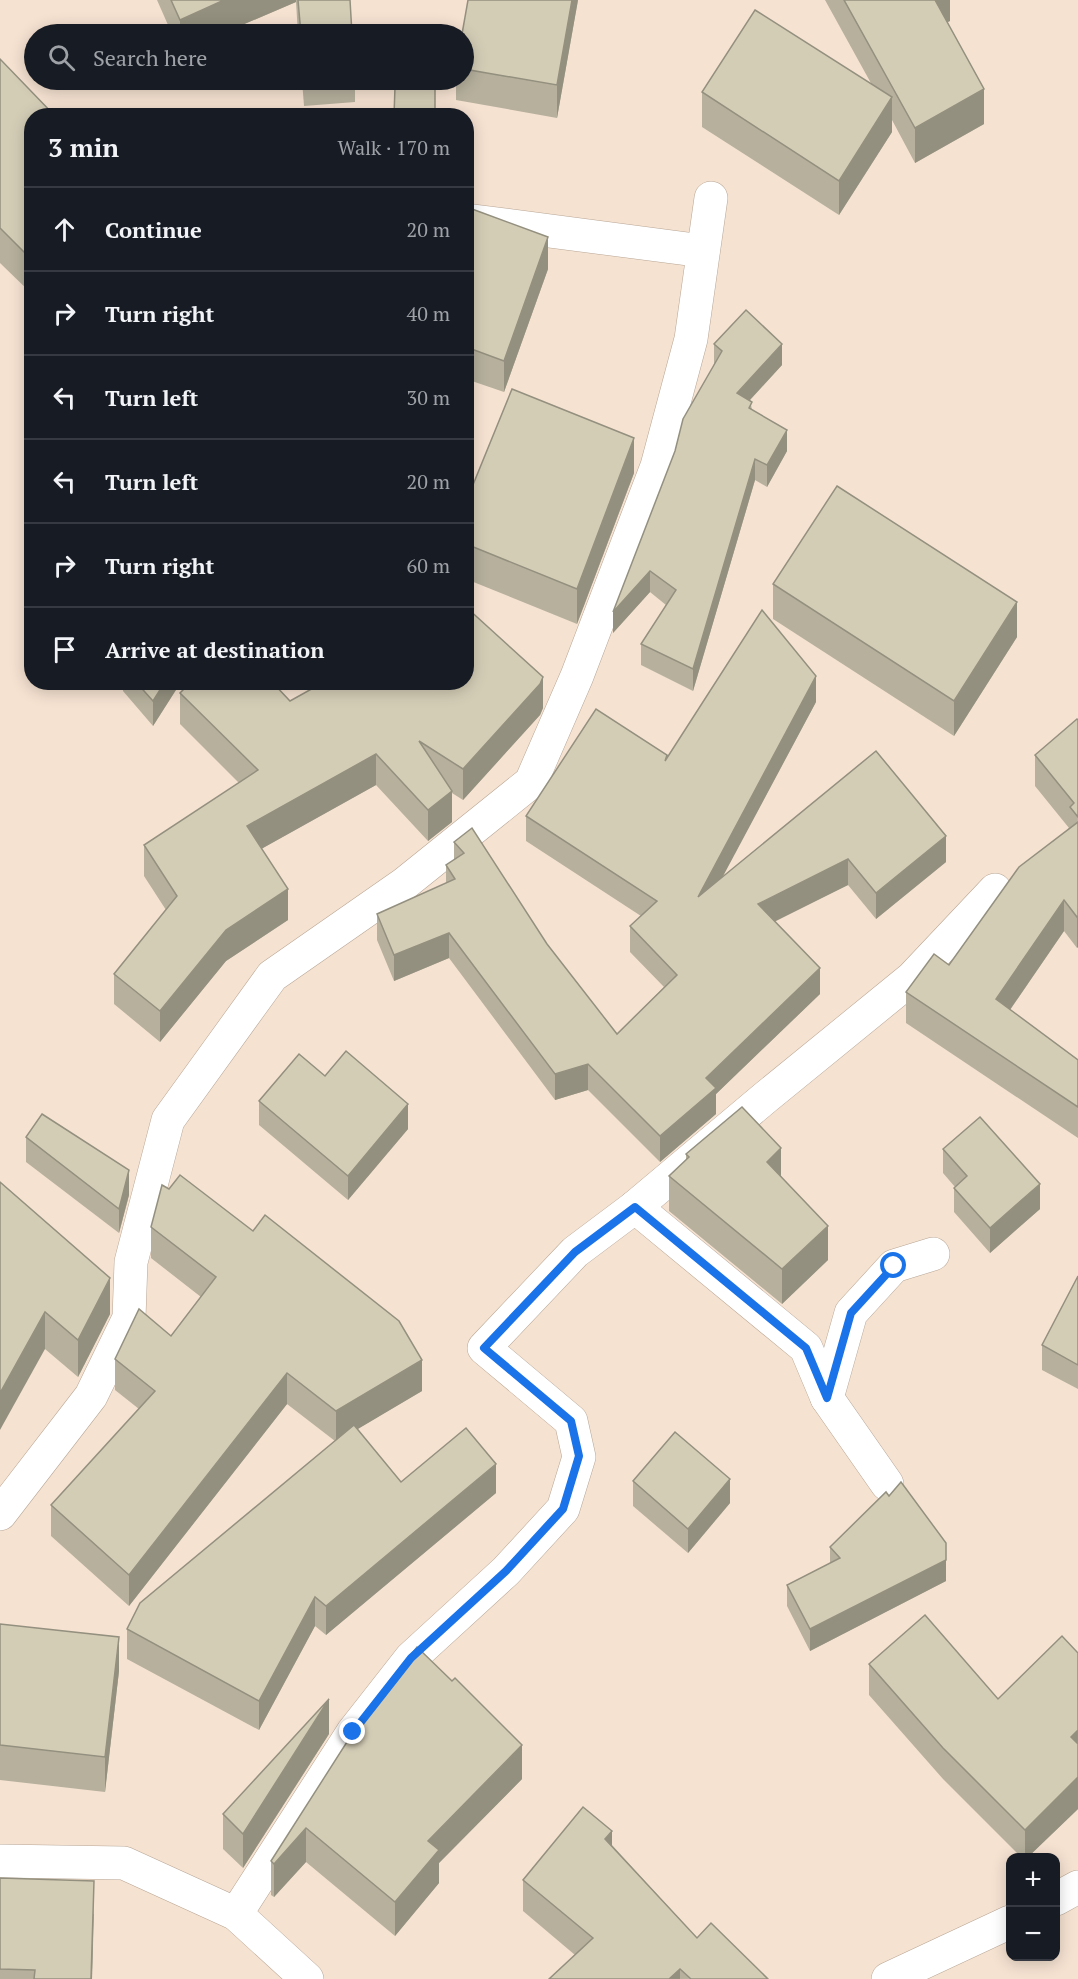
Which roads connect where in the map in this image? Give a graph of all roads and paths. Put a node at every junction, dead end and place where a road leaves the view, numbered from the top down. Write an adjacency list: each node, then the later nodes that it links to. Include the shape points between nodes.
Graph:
1 (711, 198): 3 (street)
2 (474, 221): 3 (street)
3 (703, 251): 9 (street, via 691,339 657,466 577,676 531,782 404,884 272,976 168,1120 131,1262 129,1318 91,1396)
4 (995, 890): 5 (street, via 912,978)
5 (635, 1207): 7 (street, via 806,1348); 13 (street, via 575,1252 484,1348 571,1421 579,1456 563,1509 506,1571 411,1658 353,1732)
6 (933, 1254): 7 (street, via 894,1266 851,1313)
7 (827, 1398): 8 (street)
8 (887, 1484)
9 (0, 1514)
10 (0, 1861): 13 (street, via 124,1863)
11 (1078, 1887): 12 (street)
12 (1060, 1897)
13 (236, 1914): 15 (street)
14 (1006, 1924): 16 (street)
15 (307, 1979)
16 (888, 1979)

